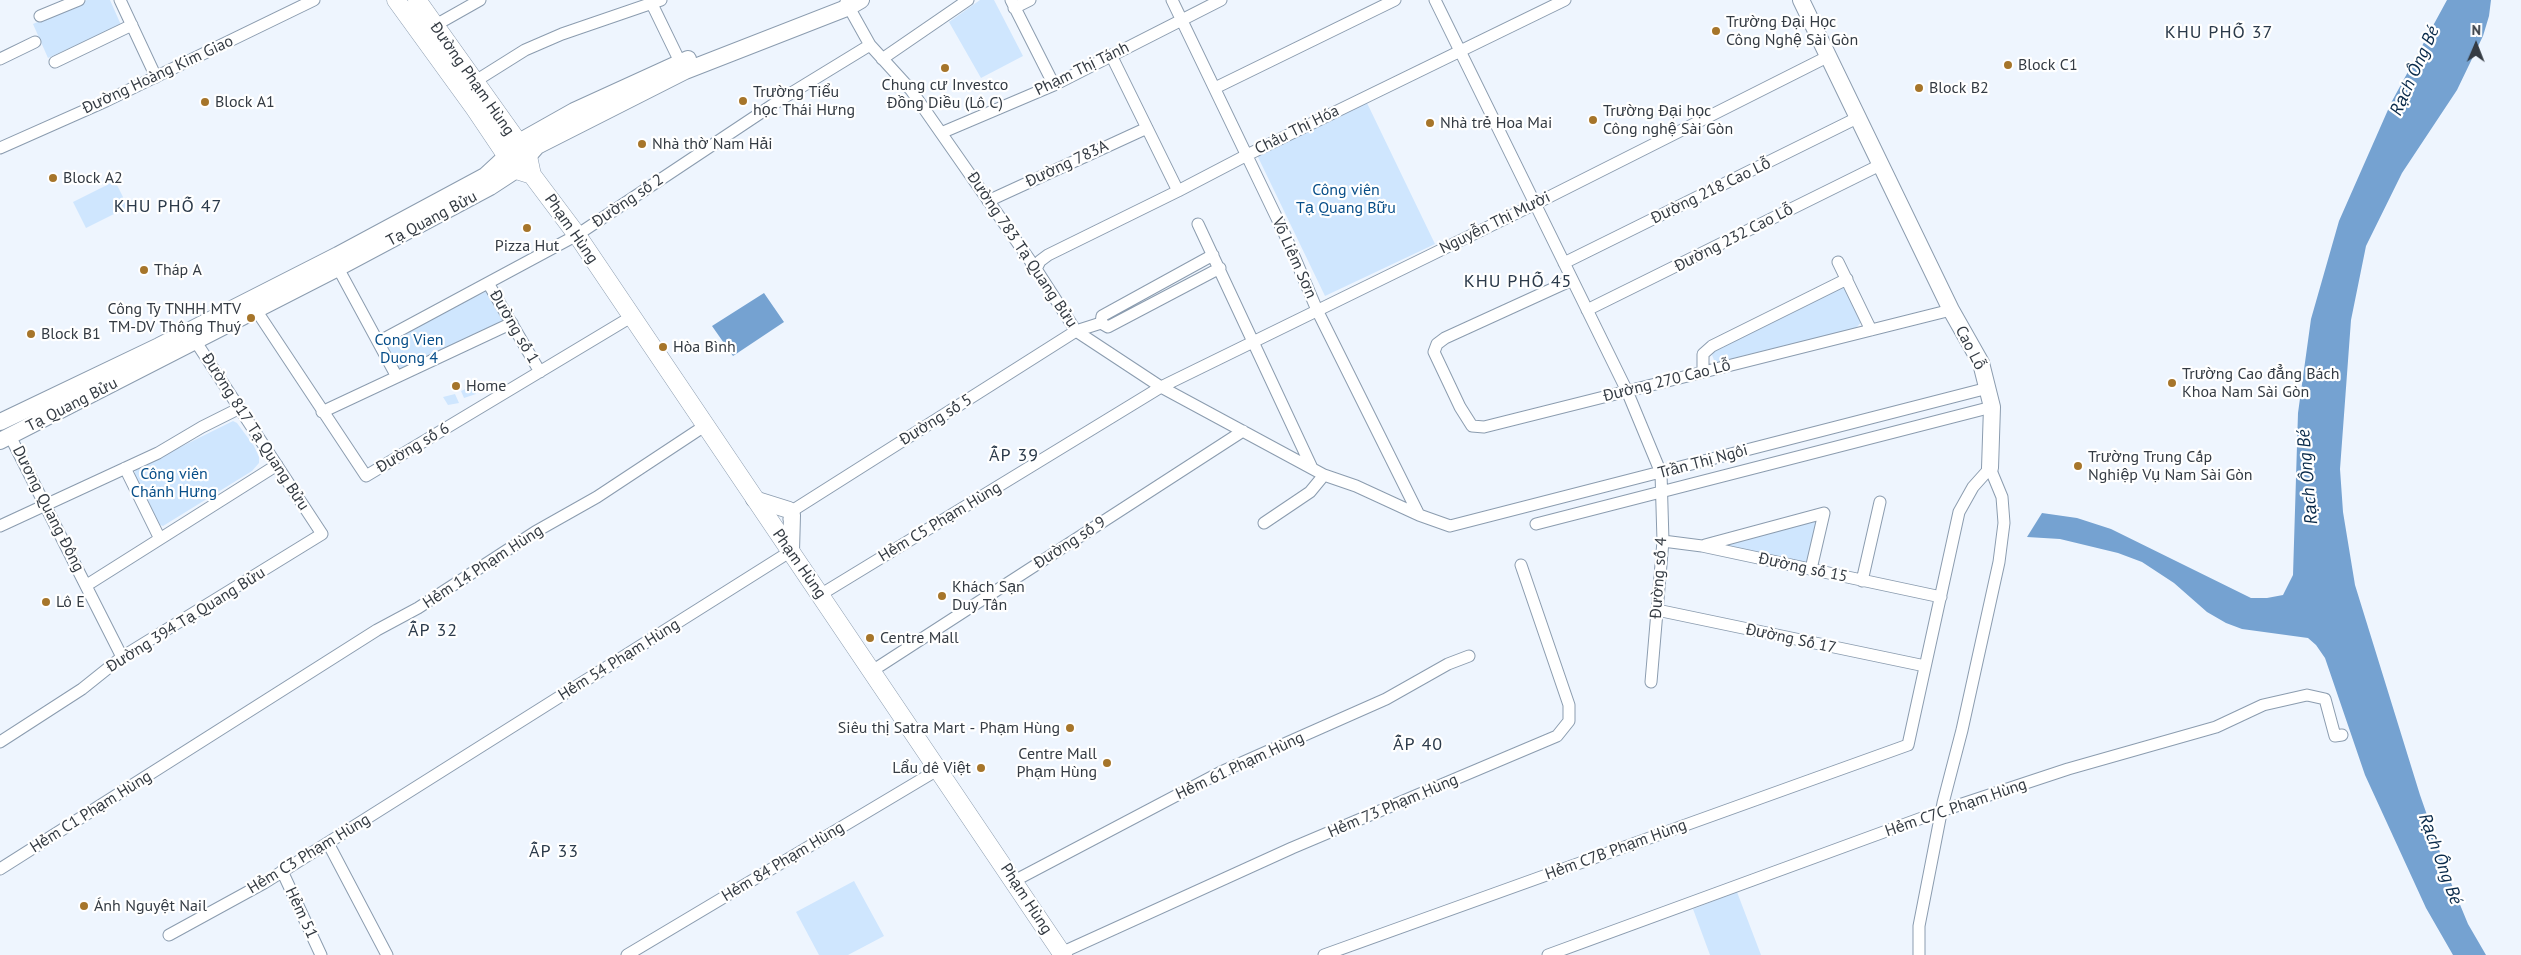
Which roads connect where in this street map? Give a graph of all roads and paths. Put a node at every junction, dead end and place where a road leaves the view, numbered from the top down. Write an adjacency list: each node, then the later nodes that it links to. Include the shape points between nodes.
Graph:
1 (79, 0): 18 (street)
2 (120, 0): 20 (street)
3 (314, 0): 31 (street, Đường Hoàng Kim Giao)
4 (396, 0): 40 (main road, Đường Phạm Hùng)
5 (417, 0): 21 (main road, Đường Phạm Hùng)
6 (480, 0): 21 (street)
7 (968, 0): 28 (street)
8 (1030, 0): 17 (street)
9 (1172, 0): 19 (street, Võ Liêm Sơn)
10 (1221, 0): 19 (street, Phạm Thị Tánh)
11 (1395, 0): 34 (street)
12 (1435, 0): 24 (street, Đường số 4)
13 (1565, 0): 24 (street, Châu Thị Hóa)
14 (1801, 0): 26 (main road, Cao Lỗ)
15 (654, 1): 30 (street); 32 (street, via 525,50)
16 (848, 2): 23 (street, Đường 783 Tạ Quang Bửu); 30 (main road, Tạ Quang Bửu)
17 (1012, 4): 33 (street)
18 (40, 16)
19 (1182, 20): 25 (street, Phạm Thị Tánh); 34 (street, Võ Liêm Sơn)
20 (132, 26): 29 (street); 31 (street)
21 (434, 26): 32 (main road, Đường Phạm Hùng)
22 (35, 42): 27 (street)
23 (870, 45): 28 (street, Đường 783 Tạ Quang Bửu); 46 (street, Đường số 2)
24 (1461, 52): 39 (street, Châu Thị Hóa); 44 (street, Đường số 4)
25 (1111, 55): 33 (street, Phạm Thị Tánh); 36 (street)
26 (1827, 57): 35 (main road, Cao Lỗ); 44 (street, Nguyễn Thị Mười)
27 (0, 59)
28 (882, 59): 37 (street, Đường 783 Tạ Quang Bửu, via 911,90)
29 (55, 62)
30 (682, 67): 40 (main road, Tạ Quang Bửu, via 574,111)
31 (156, 77): 38 (street, Đường Hoàng Kim Giao)
32 (474, 82): 40 (main road, Đường Phạm Hùng)
33 (1054, 85): 37 (street, Phạm Thị Tánh)
34 (1215, 88): 39 (street, Võ Liêm Sơn)
35 (1857, 118): 41 (main road, Cao Lỗ); 50 (street, Đường 218 Cao Lỗ)
36 (1147, 128): 42 (street); 43 (street, Đường 783A)
37 (941, 133): 43 (street, Đường 783 Tạ Quang Bửu)
38 (0, 148)
39 (1247, 154): 42 (street, Châu Thị Hóa); 57 (street, Võ Liêm Sơn)
40 (520, 160): 46 (main road, Phạm Hùng); 49 (main road, Tạ Quang Bửu, via 490,188)
41 (1880, 165): 58 (street, Đường 232 Cao Lỗ); 59 (main road, Cao Lỗ)
42 (1178, 191): 52 (street, Châu Thị Hóa, via 1048,255)
43 (988, 201): 52 (street, Đường 783 Tạ Quang Bửu)
44 (1535, 204): 50 (street, Đường số 4); 57 (street, Nguyễn Thị Mười)
45 (1198, 224): 47 (street)
46 (577, 235): 55 (street, Đường số 2); 60 (main road, Phạm Hùng)
47 (1214, 255): 51 (street); 62 (street, via 1102,316)
48 (1838, 262): 53 (street)
49 (335, 263): 56 (main road, Tạ Quang Bửu); 65 (main road, Tạ Quang Bửu); 66 (street)
50 (1564, 263): 54 (street, Đường số 4)
51 (1220, 268): 62 (street, Đường số 5, via 1108,327); 67 (street)
52 (1036, 269): 64 (street, Đường 783 Tạ Quang Bửu)
53 (1847, 279): 63 (street); 69 (street, via 1712,346 1703,354)
54 (1572, 280): 58 (street, Đường số 4); 73 (street, Đường 270 Cao Lỗ, via 1437,344 1434,352 1460,407 1472,426 1478,428)
55 (488, 283): 61 (street, Đường số 1); 66 (street, Đường số 2)
56 (256, 310): 65 (main road, Tạ Quang Bửu); 76 (street, Đường số 6)
57 (1317, 310): 67 (street, Nguyễn Thị Mười); 92 (street, Võ Liêm Sơn)
58 (1587, 310): 73 (street, Đường số 4)
59 (1951, 310): 63 (street, Đường 270 Cao Lỗ); 72 (main road, Cao Lỗ, via 1981,363)
60 (631, 317): 68 (street, Đường số 6); 78 (main road, Phạm Hùng)
61 (512, 323): 68 (street, Đường số 1); 70 (street)
62 (1101, 323): 64 (street, Đường số 5)
63 (1871, 330): 69 (street, Đường 270 Cao Lỗ)
64 (1076, 331): 71 (street, Đường 783 Tạ Quang Bửu); 91 (street, Đường số 5)
65 (192, 336): 75 (street, Đường 817 Tạ Quang Bửu); 77 (main road, Tạ Quang Bửu); 80 (main road, Tạ Quang Bửu)
66 (378, 342): 70 (street)
67 (1254, 342): 71 (street, Nguyễn Thị Mười); 83 (street)
68 (540, 372): 76 (street, Đường số 6, via 366,476)
69 (1703, 372): 73 (street, Đường 270 Cao Lỗ)
70 (397, 377): 76 (street)
71 (1161, 387): 79 (street, Đường 783 Tạ Quang Bửu); 106 (street, Hẻm C5 Phạm Hùng)
72 (1988, 388): 74 (main road, Cao Lỗ); 85 (street, Trần Thị Ngôi)
73 (1627, 391): 85 (street, Đường số 4)
74 (1992, 407): 84 (main road, Cao Lỗ); 87 (street, Trần Thị Ngôi)
75 (240, 408): 81 (street, Đường 817 Tạ Quang Bửu); 82 (street)
76 (322, 412)
77 (1, 420): 80 (main road, Dương Quang Đông)
78 (706, 425): 88 (main road, Phạm Hùng); 116 (street, Hẻm 14 Phạm Hùng, via 597,497 377,630)
79 (1243, 431): 83 (street, Đường 783 Tạ Quang Bửu); 112 (street, Đường số 9)
80 (5, 438): 90 (street, Dương Quang Đông)
81 (277, 465): 97 (street, Đường 817 Tạ Quang Bửu); 98 (street)
82 (125, 468): 90 (street); 98 (street)
83 (1312, 468): 86 (street, Đường 783 Tạ Quang Bửu)
84 (1990, 468): 107 (street, via 1973,487 1959,512); 119 (street, via 2002,497 2004,523 2000,562)
85 (1661, 474): 87 (street, Đường số 4); 92 (street, Trần Thị Ngôi, via 1450,526)
86 (1324, 475): 92 (street, Đường 783 Tạ Quang Bửu); 93 (street, via 1310,492)
87 (1662, 491): 94 (street, Trần Thị Ngôi); 99 (street, Đường số 4)
88 (754, 499): 91 (main road); 95 (main road, Phạm Hùng)
89 (1880, 502): 104 (street)
90 (46, 505): 96 (street); 105 (street, Dương Quang Đông)
91 (792, 511): 95 (street, Đường số 5, via 783,510); 101 (main road)
92 (1419, 515)
93 (1264, 523)
94 (1536, 524)
95 (772, 525): 101 (main road, Phạm Hùng)
96 (0, 526)
97 (322, 534): 110 (street, Đường 394 Tạ Quang Bửu)
98 (160, 539): 105 (street)
99 (1664, 541): 100 (street, Đường số 15); 108 (street, Đường số 4)
100 (1702, 546): 103 (street, Đường số 15); 103 (street, via 1824,513)
101 (791, 552): 106 (main road, Phạm Hùng); 117 (street, Hẻm 54 Phạm Hùng)
102 (1521, 565): 125 (street, Hẻm 73 Phạm Hùng, via 1569,705 1569,721 1557,736 1292,848)
103 (1811, 569): 104 (street, Đường số 15)
104 (1862, 580): 107 (street, Đường số 15)
105 (87, 585): 110 (street, Dương Quang Đông)
106 (820, 595): 112 (main road, Phạm Hùng)
107 (1942, 597): 111 (street)
108 (1657, 610): 111 (street, Đường Số 17); 113 (street, Đường số 4)
109 (1468, 656): 123 (street, Hẻm 61 Phạm Hùng, via 1386,699 1221,772)
110 (122, 657): 115 (street, Đường 394 Tạ Quang Bửu, via 82,690)
111 (1925, 666): 129 (street, Hẻm C7B Phạm Hùng, via 1908,746)
112 (872, 670): 118 (main road, Phạm Hùng)
113 (1651, 682)
114 (2342, 735): 119 (street, Hẻm C7C Phạm Hùng, via 2335,736 2325,699 2307,695 2263,705 2216,727 2068,769)
115 (0, 742)
116 (182, 755): 121 (street, Hẻm C1 Phạm Hùng)
117 (447, 768): 120 (street, Hẻm C3 Phạm Hùng)
118 (939, 769): 123 (main road, Phạm Hùng); 128 (street, Hẻm 84 Phạm Hùng)
119 (1941, 811): 130 (street, Hẻm C7C Phạm Hùng); 131 (street, via 1918,926)
120 (328, 843): 122 (street, Hẻm C3 Phạm Hùng); 127 (street)
121 (0, 869)
122 (282, 871): 124 (street, Hẻm C3 Phạm Hùng); 126 (street, Hẻm 51)
123 (1014, 881): 125 (main road, Phạm Hùng)
124 (168, 935)
125 (1062, 954)
126 (321, 955)
127 (387, 955)
128 (627, 955)
129 (1324, 955)
130 (1548, 955)
131 (1919, 955)

